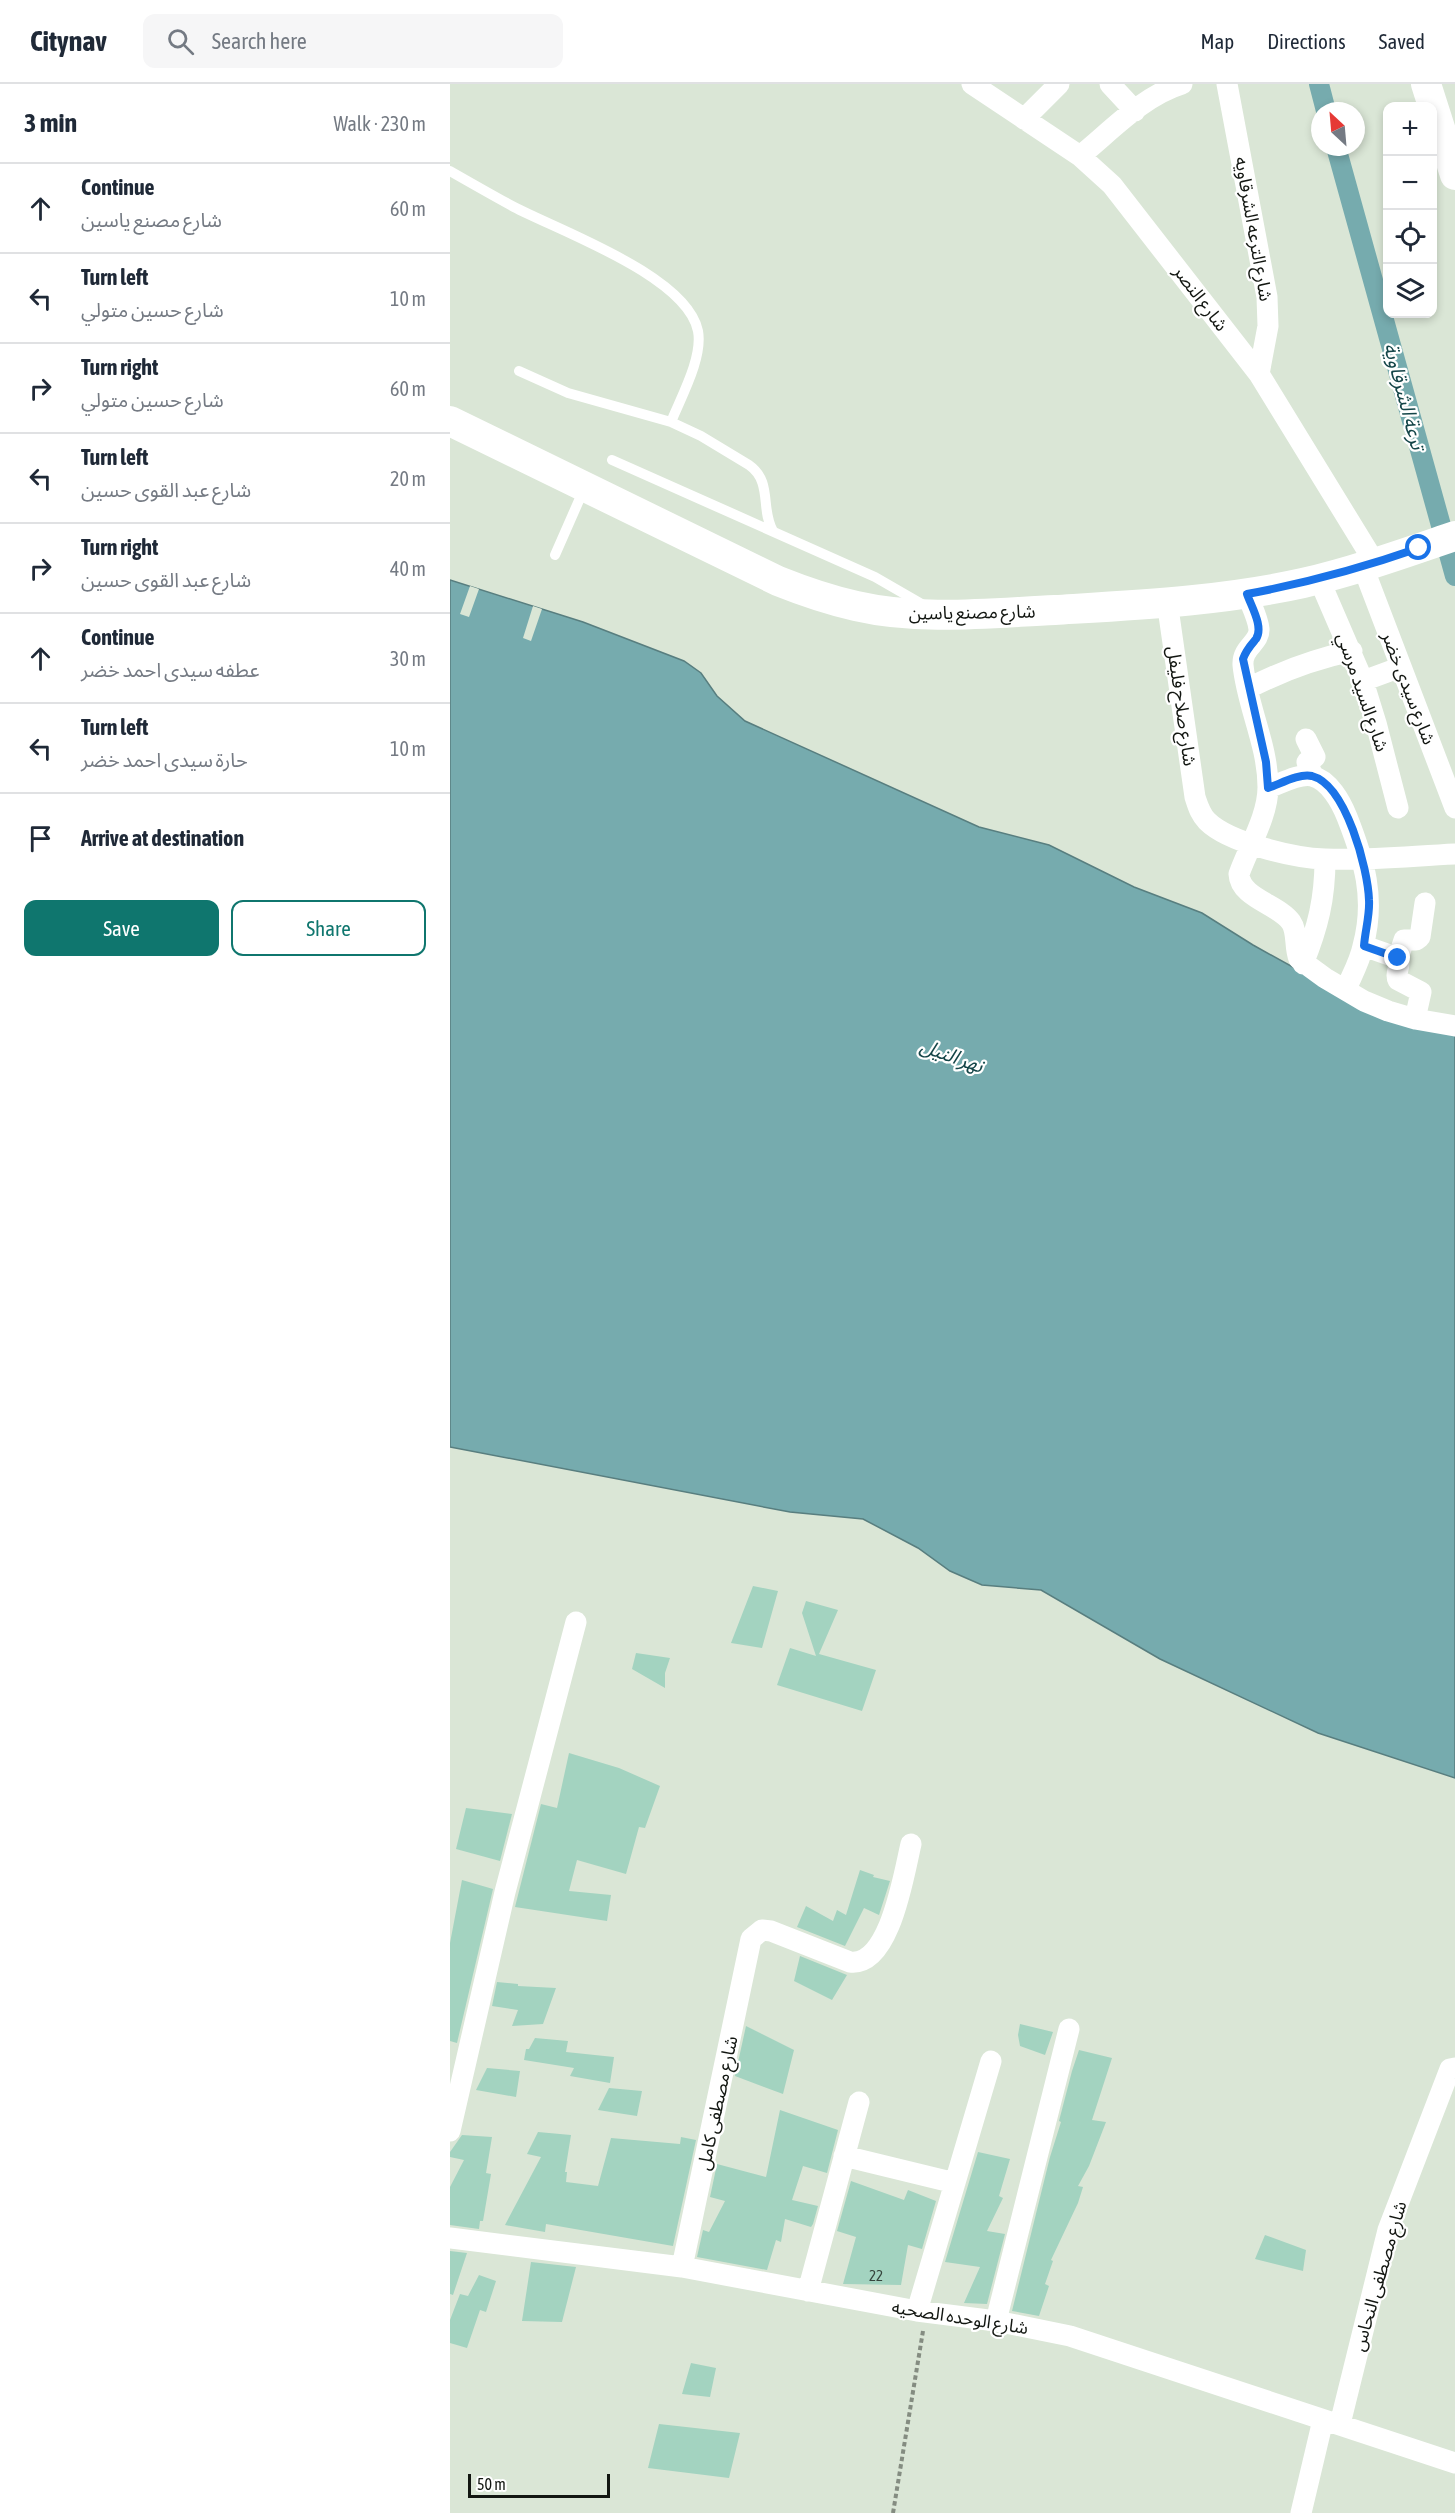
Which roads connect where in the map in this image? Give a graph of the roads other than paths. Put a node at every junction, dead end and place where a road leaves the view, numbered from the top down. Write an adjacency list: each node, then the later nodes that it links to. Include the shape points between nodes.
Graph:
1 (972, 84): 8 (street, شارع النصر)
2 (1059, 84): 8 (street)
3 (1110, 84): 7 (street)
4 (1227, 84): 13 (street, شارع الترعه الشرقاويه, via 1267,297 1268,326)
5 (1426, 84): 10 (main road)
6 (1173, 85): 7 (street)
7 (1135, 111): 9 (street)
8 (1024, 119): 9 (street, شارع النصر)
9 (1080, 156): 13 (street, شارع النصر, via 1112,185 1141,220)
10 (1453, 164)
11 (450, 171): 15 (lane, via 514,207 617,256 682,302 695,321 698,353)
12 (519, 371): 15 (lane, via 568,393)
13 (1259, 374): 21 (street, شارع النصر)
14 (450, 422): 17 (main road, شارع مصنع ياسين)
15 (671, 422): 18 (lane, via 756,470 765,485 766,515)
16 (612, 460): 18 (lane)
17 (585, 487): 20 (lane); 25 (main road, شارع مصنع ياسين, via 778,581 817,596 877,610)
18 (774, 531): 25 (lane, via 875,577)
19 (1455, 536): 21 (main road, شارع مصنع ياسين)
20 (555, 555)
21 (1369, 565): 22 (main road, شارع مصنع ياسين); 27 (street, شارع سيدى خضر)
22 (1319, 579): 23 (main road, شارع مصنع ياسين); 26 (street, شارع السيد مرسي)
23 (1247, 594): 24 (main road, شارع مصنع ياسين); 29 (street, via 1259,630 1243,659)
24 (1167, 602): 25 (main road, شارع مصنع ياسين); 35 (street, شارع صلاح فليفل, via 1199,810 1218,830)
25 (940, 615)
26 (1352, 651): 28 (street, شارع السيد مرسي); 29 (street, via 1289,668)
27 (1401, 667): 28 (street); 34 (street, شارع سيدى خضر)
28 (1363, 681): 33 (street, شارع السيد مرسي)
29 (1249, 688): 32 (street)
30 (1305, 739): 31 (street, via 1315,757 1307,762)
31 (1313, 776): 32 (street, via 1305,775); 37 (street, via 1338,799)
32 (1268, 788): 35 (street)
33 (1398, 808)
34 (1455, 808)
35 (1250, 844): 38 (street); 42 (street, via 1239,874 1243,886 1291,922 1297,954)
36 (1455, 854): 37 (street)
37 (1364, 858): 38 (street); 40 (street, via 1369,902)
38 (1325, 859): 42 (street, via 1325,893 1317,929)
39 (1425, 903): 41 (street, via 1420,937 1404,940)
40 (1364, 946): 41 (street); 43 (street)
41 (1398, 958): 44 (street, via 1398,980 1421,992)
42 (1303, 964): 43 (street)
43 (1346, 989): 44 (street, via 1364,1001)
44 (1415, 1019): 45 (street)
45 (1455, 1026)
46 (576, 1622): 52 (street, via 505,1890)
47 (911, 1844): 56 (street, شارع مصطفى كامل, via 894,1911 868,1959 850,1962 771,1931 762,1930 751,1939)
48 (1069, 2029): 59 (street)
49 (992, 2061): 54 (street)
50 (1455, 2068): 60 (street, شارع مصطفى النحاس, via 1450,2069 1388,2230)
51 (859, 2102): 53 (street)
52 (450, 2131)
53 (844, 2156): 54 (street); 57 (street)
54 (955, 2183): 58 (street)
55 (450, 2238): 56 (street, شارع الوحده الصحيه)
56 (682, 2267): 57 (street, شارع الوحده الصحيه)
57 (808, 2291): 58 (street, شارع الوحده الصحيه)
58 (922, 2312): 59 (street, شارع الوحده الصحيه)
59 (996, 2321): 60 (street, شارع الوحده الصحيه, via 1070,2336)
60 (1331, 2422): 61 (street, شارع الوحده الصحيه); 62 (street, شارع مصطفى النحاس)
61 (1455, 2463)
62 (1301, 2513)

